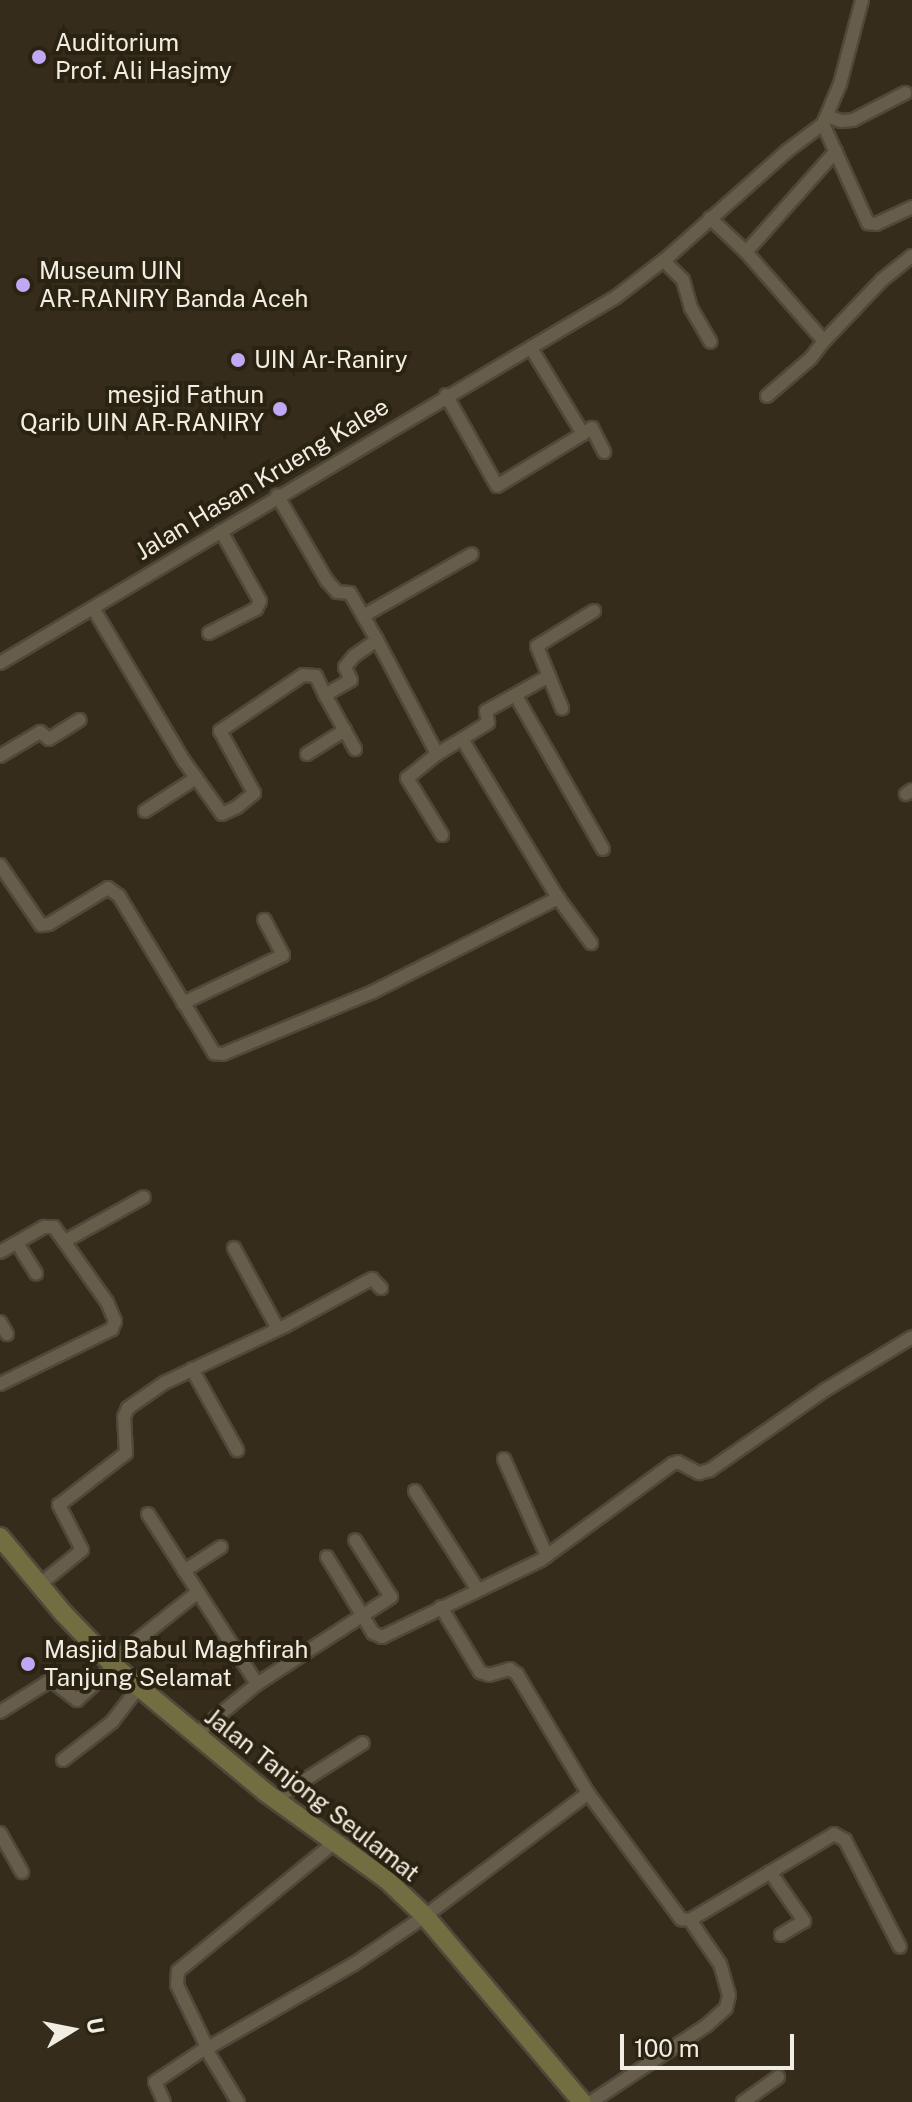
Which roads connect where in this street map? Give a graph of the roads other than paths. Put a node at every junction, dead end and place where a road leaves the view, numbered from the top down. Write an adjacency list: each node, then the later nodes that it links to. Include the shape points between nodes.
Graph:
1 (862, 0): 3 (street, Jalan Hasan Krueng Kalee)
2 (905, 93): 3 (street, via 853,120)
3 (825, 120): 4 (street); 6 (street, Jalan Hasan Krueng Kalee)
4 (836, 151): 5 (street, via 868,223); 7 (street)
5 (912, 207)
6 (710, 218): 7 (street); 9 (street, Jalan Hasan Krueng Kalee)
7 (746, 252): 10 (street)
8 (912, 256): 10 (street)
9 (664, 261): 11 (street, via 683,280 691,308); 12 (street, Jalan Hasan Krueng Kalee)
10 (824, 341): 14 (street)
11 (711, 342)
12 (531, 348): 13 (street, Jalan Hasan Krueng Kalee); 15 (street)
13 (446, 395): 15 (street, via 497,486); 17 (street, Jalan Hasan Krueng Kalee)
14 (767, 396)
15 (583, 434): 16 (street, via 592,428)
16 (604, 452)
17 (277, 495): 18 (street, Jalan Hasan Krueng Kalee); 22 (street, via 327,581 337,592 350,593)
18 (221, 531): 20 (street, Jalan Hasan Krueng Kalee); 23 (street, via 260,601 256,609)
19 (472, 554): 22 (street)
20 (93, 608): 25 (street, Jalan Hasan Krueng Kalee); 37 (street)
21 (594, 611): 26 (street, via 537,646)
22 (363, 616): 24 (street)
23 (209, 633)
24 (377, 640): 27 (street, via 345,667 351,680); 35 (street)
25 (0, 663)
26 (549, 676): 28 (street); 29 (street)
27 (325, 695): 31 (street); 37 (street, via 316,676 303,675 220,731 254,793 237,807 222,814)
28 (516, 696): 32 (street, via 486,711 488,723); 40 (street)
29 (562, 709)
30 (79, 720): 36 (street, via 49,739 40,732)
31 (345, 730): 33 (street); 34 (street)
32 (462, 739): 35 (street); 42 (street)
33 (355, 749)
34 (307, 754)
35 (437, 754): 39 (street, via 407,778)
36 (0, 756)
37 (196, 778): 38 (street)
38 (145, 811)
39 (442, 835)
40 (603, 849)
41 (0, 865): 45 (street, via 41,925 108,888 119,896)
42 (558, 898): 44 (street); 45 (street, via 373,992 223,1054 214,1053)
43 (264, 920): 45 (street, via 283,955)
44 (591, 943)
45 (183, 1003)
46 (144, 1197): 47 (street)
47 (65, 1241): 48 (street, via 49,1226); 58 (street, via 107,1302 115,1318 112,1329)
48 (17, 1243): 50 (street); 51 (street)
49 (234, 1248): 54 (street)
50 (0, 1252)
51 (36, 1273)
52 (381, 1288): 54 (street, via 372,1279)
53 (0, 1322): 55 (street)
54 (278, 1329): 57 (street)
55 (7, 1334)
56 (912, 1337): 66 (street, via 710,1470 699,1473 672,1464)
57 (192, 1369): 59 (street); 69 (street, via 128,1408 126,1453 61,1501 59,1508 82,1550)
58 (0, 1384)
59 (237, 1450)
60 (504, 1459): 66 (street)
61 (415, 1491): 70 (street)
62 (148, 1514): 68 (street)
63 (0, 1537): 69 (street, Jalan Tanjong Seulamat)
64 (355, 1540): 73 (street, via 390,1594)
65 (221, 1547): 68 (street)
66 (547, 1556): 70 (street)
67 (327, 1557): 73 (street)
68 (184, 1571): 71 (street)
69 (39, 1585): 74 (street, Jalan Tanjong Seulamat)
70 (478, 1590): 72 (street)
71 (198, 1592): 74 (street); 75 (street)
72 (441, 1607): 73 (street, via 382,1637 373,1633); 81 (street, via 480,1672 510,1669 517,1674)
73 (364, 1617): 75 (street)
74 (112, 1664): 76 (street, Jalan Tanjong Seulamat); 77 (street, via 77,1700 51,1680)
75 (257, 1684): 78 (street)
76 (139, 1687): 78 (street, Jalan Tanjong Seulamat); 80 (street, via 112,1722)
77 (0, 1712)
78 (196, 1734): 82 (street, Jalan Tanjong Seulamat)
79 (363, 1743): 82 (street)
80 (63, 1760)
81 (588, 1793): 87 (street); 88 (street, via 679,1917)
82 (275, 1799): 84 (street, Jalan Tanjong Seulamat)
83 (0, 1833): 85 (street)
84 (335, 1842): 87 (street, Jalan Tanjong Seulamat); 91 (street, via 178,1971 177,1985)
85 (22, 1872)
86 (770, 1872): 88 (street); 89 (street, via 804,1921); 90 (street, via 834,1834 841,1836)
87 (425, 1916): 91 (street, via 354,1964); 95 (street, Jalan Tanjong Seulamat)
88 (690, 1920): 96 (street, via 720,1964 729,1995 726,2008)
89 (781, 1935)
90 (900, 1947)
91 (206, 2049): 93 (street, via 158,2078 155,2086); 94 (street)
92 (778, 2077): 97 (street)
93 (164, 2102)
94 (238, 2102)
95 (582, 2102)
96 (591, 2102)
97 (743, 2102)

